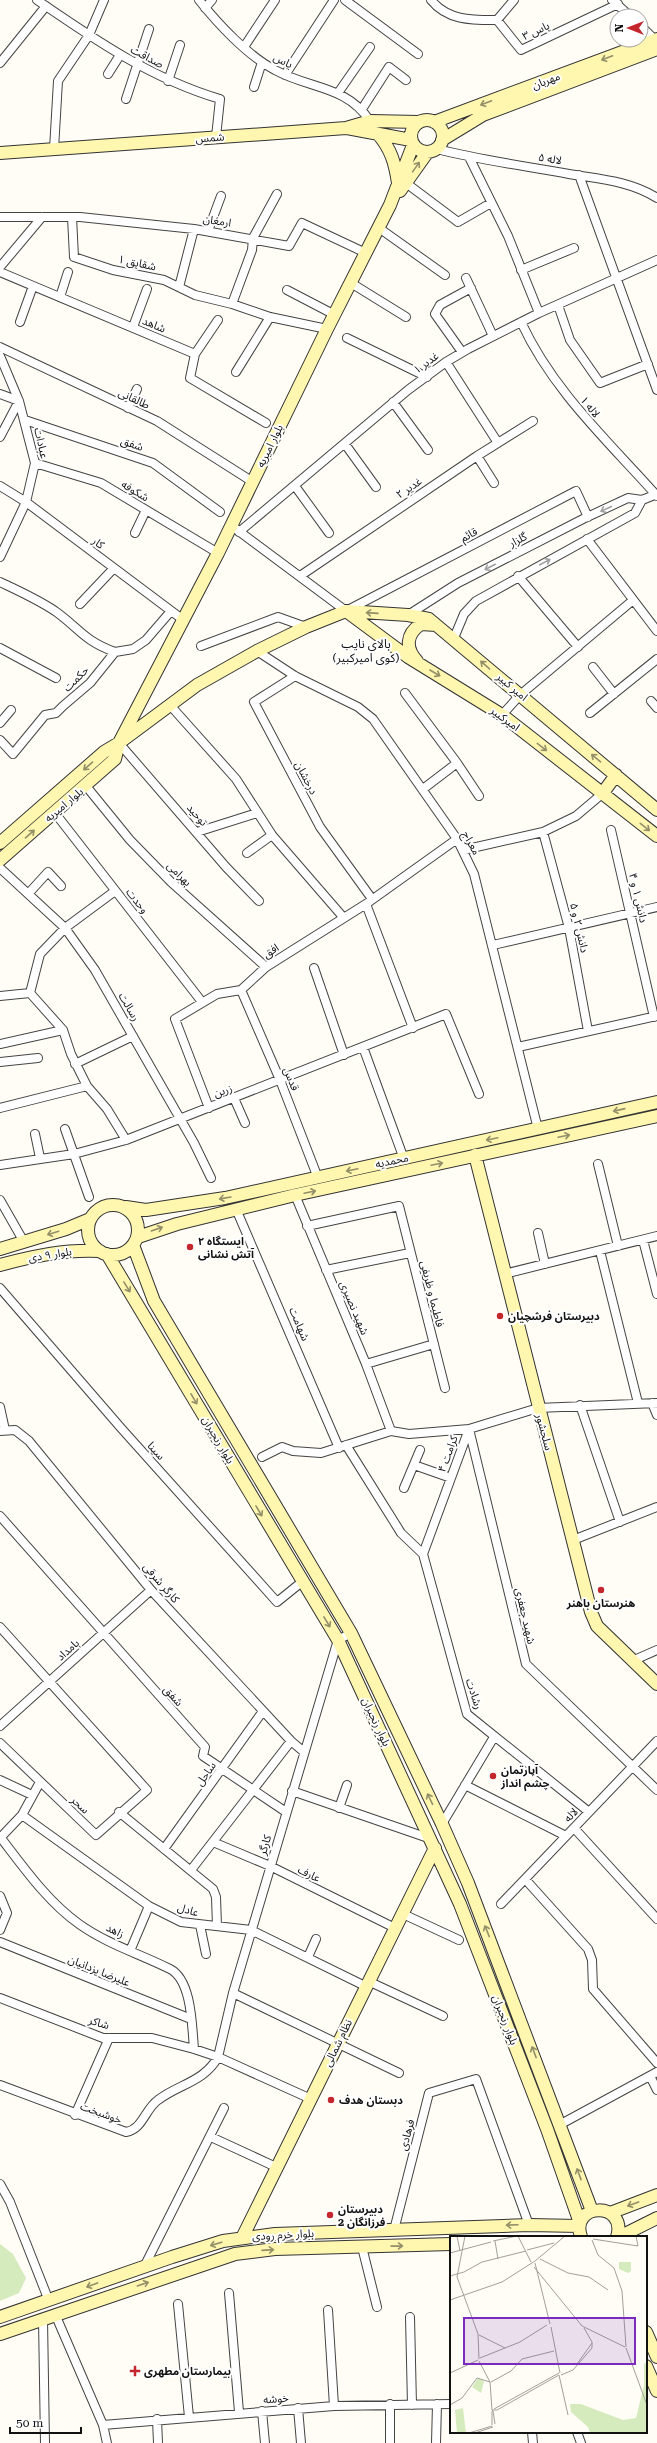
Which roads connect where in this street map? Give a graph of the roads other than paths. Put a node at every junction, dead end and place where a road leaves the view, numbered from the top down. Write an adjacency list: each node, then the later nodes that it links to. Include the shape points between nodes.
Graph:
1 (37, 0): 11 (street, صداقت)
2 (104, 0): 15 (street)
3 (199, 0): 12 (street, یاس)
4 (212, 0): 12 (street)
5 (275, 0): 19 (street)
6 (334, 0): 27 (street)
7 (345, 0): 21 (street)
8 (431, 0): 13 (street, via 436,7 461,20)
9 (514, 0): 13 (street)
10 (615, 2): 13 (street, یاس ۳, via 521,50)
11 (46, 6): 15 (street, صداقت); 24 (street)
12 (205, 8): 19 (street, یاس)
13 (497, 20)
14 (149, 29): 25 (street)
15 (89, 35): 22 (street, صداقت); 42 (street, via 58,81)
16 (649, 35): 17 (street)
17 (656, 43): 36 (street, مهربان, one-way to 36); 41 (street, مهربان, via 483,115)
18 (180, 45): 29 (street)
19 (244, 46): 23 (street, یاس)
20 (370, 47): 31 (street)
21 (418, 54)
22 (120, 55): 25 (street, صداقت); 26 (street)
23 (262, 62): 27 (street, یاس); 30 (street)
24 (0, 63)
25 (137, 65): 29 (street, صداقت); 32 (street)
26 (108, 74)
27 (285, 75): 31 (street, یاس)
28 (406, 80): 33 (street, via 389,67)
29 (168, 81): 39 (street, صداقت, via 220,99)
30 (254, 87)
31 (338, 93): 33 (street, یاس)
32 (126, 99)
33 (362, 109): 34 (street, یاس)
34 (370, 121): 35 (street, شمس); 37 (street, شمس)
35 (419, 122): 36 (street); 40 (street, via 412,129)
36 (434, 122): 41 (street, via 441,130)
37 (346, 128): 38 (street); 39 (street, شمس)
38 (378, 134): 40 (street); 46 (street, via 387,144)
39 (216, 137): 42 (street, شمس)
40 (412, 142): 41 (street, via 421,152); 46 (street)
41 (435, 147): 44 (street, لاله ۵); 46 (street, one-way to 41)
42 (54, 149): 43 (street, شمس)
43 (0, 153)
44 (469, 157): 45 (street, لاله ۵); 50 (street)
45 (579, 175): 49 (street, لاله ۵, via 618,182 645,190); 67 (street)
46 (402, 183): 50 (street, via 458,222); 54 (street, بلوار امیریه)
47 (277, 194): 57 (street)
48 (220, 196): 56 (street)
49 (657, 198)
50 (491, 203): 62 (street)
51 (0, 217): 52 (street, ارمغان)
52 (42, 217): 53 (street, ارمغان); 61 (street)
53 (72, 217): 55 (street, ارمغان); 70 (street, شقایق ۱, via 74,257 113,270 164,280)
54 (379, 228): 59 (street, بلوار امیریه); 65 (street)
55 (194, 229): 56 (street, ارمغان); 70 (street)
56 (208, 231): 57 (street, ارمغان)
57 (253, 238): 59 (street, ارمغان, via 289,246 302,223); 75 (street, via 252,250)
58 (574, 248): 62 (street)
59 (366, 252): 68 (street, بلوار امیریه)
60 (657, 260): 67 (street, غدیر ۱)
61 (0, 266)
62 (521, 270): 77 (street)
63 (0, 272): 69 (street, شاهد)
64 (68, 272): 74 (street)
65 (445, 275)
66 (466, 278): 71 (street)
67 (617, 278): 76 (street, غدیر ۱); 93 (street)
68 (351, 283): 78 (street, بلوار امیریه); 80 (street)
69 (33, 286): 74 (street, شاهد); 82 (street)
70 (180, 287): 75 (street, شقایق ۱, via 195,295)
71 (471, 288): 86 (street); 89 (street, via 440,305 435,314)
72 (147, 289): 84 (street)
73 (287, 290): 78 (street)
74 (60, 297): 84 (street, شاهد)
75 (232, 304): 79 (street, شقایق ۱)
76 (558, 305): 77 (street, غدیر ۱); 93 (street, via 570,340 600,383)
77 (539, 313): 83 (street, غدیر ۱)
78 (335, 315): 85 (street, بلوار امیریه)
79 (270, 317): 85 (street, شقایق ۱); 94 (street)
80 (406, 317)
81 (218, 320): 90 (street)
82 (20, 322)
83 (521, 322): 86 (street, غدیر ۱); 116 (street, لاله ۱, via 530,342 556,382 604,441)
84 (132, 328): 90 (street, شاهد)
85 (327, 329): 111 (street, بلوار امیریه)
86 (493, 336): 89 (street, غدیر ۱)
87 (347, 338): 95 (street)
88 (0, 347): 101 (street, طالقانی)
89 (462, 352): 92 (street, غدیر ۱)
90 (196, 354): 104 (street, via 190,378)
91 (0, 356): 99 (street, عبادات)
92 (446, 362): 95 (street, غدیر ۱); 106 (street)
93 (648, 364): 97 (street)
94 (236, 372)
95 (427, 376): 100 (street, غدیر ۱)
96 (137, 389): 101 (street)
97 (657, 390)
98 (0, 394): 99 (street)
99 (19, 401): 102 (street, عبادات); 105 (street)
100 (394, 402): 107 (street, غدیر ۱); 108 (street)
101 (128, 408): 111 (street, طالقانی, via 157,421)
102 (25, 420): 110 (street, عبادات); 120 (street, شفق, via 153,463)
103 (533, 421): 106 (street, غدیر ۲)
104 (266, 422)
105 (0, 437)
106 (498, 443): 109 (street, غدیر ۲)
107 (345, 444): 114 (street, غدیر ۱); 115 (street)
108 (428, 450)
109 (477, 456): 112 (street); 129 (street, غدیر ۲)
110 (35, 464): 118 (street, عبادات); 119 (street, شکوفه, via 101,483)
111 (253, 482): 122 (street, بلوار امیریه)
112 (494, 483)
113 (0, 486): 118 (street, کار)
114 (295, 486): 122 (street, غدیر ۱); 124 (street)
115 (376, 487)
116 (657, 495): 117 (street, گلزار)
117 (642, 500): 121 (street, گلزار, one-way to 121, via 628,498); 125 (street, via 635,513)
118 (26, 502): 127 (street, عبادات); 128 (street, کار)
119 (146, 510): 123 (street); 126 (street, شکوفه)
120 (220, 512)
121 (588, 517): 135 (street, قائم, via 576,491); 136 (street, گلزار, one-way to 136, via 458,583)
122 (235, 528): 126 (street, بلوار امیریه); 129 (street)
123 (135, 533)
124 (330, 533)
125 (587, 539): 130 (street, one-way to 125); 132 (street)
126 (218, 553): 137 (street, بلوار امیریه)
127 (0, 557)
128 (114, 568): 133 (street); 134 (street, کار)
129 (300, 576): 135 (street)
130 (518, 576): 141 (street, via 471,605 464,614); 143 (street)
131 (0, 582): 146 (street, via 36,599 56,612 96,646)
132 (632, 600): 140 (street); 143 (street)
133 (80, 604)
134 (171, 611): 137 (street, کار); 146 (street, via 146,640 132,649)
135 (346, 611): 136 (street, امیر کبیر, one-way to 135); 139 (street); 148 (street, امیرکبیر)
136 (408, 615): 138 (street, امیر کبیر, via 422,616)
137 (182, 619): 163 (street, بلوار امیریه)
138 (437, 625): 141 (street, امیر کبیر); 148 (street, via 421,624 409,635 410,652)
139 (306, 627): 142 (street, via 278,618); 145 (street)
140 (657, 630)
141 (454, 638): 154 (street, امیر کبیر, one-way to 141)
142 (201, 646)
143 (578, 647): 154 (street)
144 (0, 648): 151 (street)
145 (256, 651): 150 (street, معراج); 156 (street)
146 (115, 652): 162 (street, حکمت, via 90,683 56,712 45,715 13,754)
147 (657, 659): 153 (street)
148 (420, 665): 160 (street, امیرکبیر, one-way to 160)
149 (593, 667): 153 (street)
150 (295, 676): 167 (street, معراج, via 358,707 373,719); 188 (street, درخشان, via 254,702 320,827)
151 (56, 678)
152 (405, 693): 164 (street)
153 (614, 694): 159 (street)
154 (520, 695): 160 (street); 165 (street, امیر کبیر, one-way to 154)
155 (651, 701): 157 (street)
156 (169, 704): 163 (street); 172 (street, via 236,779)
157 (657, 708)
158 (11, 710): 161 (street)
159 (590, 713)
160 (502, 715): 168 (street, امیرکبیر, one-way to 168)
161 (0, 723)
162 (0, 740)
163 (119, 743): 166 (street, بلوار امیریه, via 115,759); 174 (street, توحید); 179 (street, بلوار امیریه, one-way to 179, via 104,752)
164 (457, 763): 167 (street); 169 (street)
165 (616, 774): 168 (street); 170 (street, امیر کبیر)
166 (86, 786): 171 (street, بلوار امیریه); 195 (street, بهرامی, via 130,840 171,882)
167 (423, 789): 178 (street, معراج)
168 (602, 794): 175 (street, via 576,816); 177 (street, امیرکبیر, one-way to 177)
169 (479, 796)
170 (657, 810)
171 (55, 813): 182 (street, بلوار امیریه, one-way to 171); 185 (street, وحدت)
172 (256, 813): 174 (street); 176 (street)
173 (611, 830): 190 (street, دانش ۱ و ۴)
174 (197, 832): 187 (street, توحید)
175 (543, 832): 180 (street); 193 (street, دانش ۲ و ۵)
176 (272, 835): 181 (street); 191 (street)
177 (657, 836)
178 (457, 839): 180 (street, معراج); 188 (street, افق)
179 (0, 843)
180 (463, 850): 194 (street, معراج, via 474,874)
181 (247, 854)
182 (0, 860)
183 (0, 868): 186 (street, رسالت)
184 (61, 886): 186 (street, via 48,872)
185 (115, 891): 192 (street); 200 (street, وحدت)
186 (28, 894): 192 (street, رسالت)
187 (259, 901)
188 (369, 902): 191 (street, افق); 202 (street, درخشان)
189 (657, 908): 190 (street)
190 (630, 913): 193 (street); 201 (street, دانش ۱ و ۴)
191 (343, 917): 195 (street, افق)
192 (65, 928): 198 (street, via 40,954); 205 (street, رسالت, via 95,970)
193 (569, 928): 194 (street); 204 (street, دانش ۲ و ۵)
194 (493, 945): 208 (street, معراج)
195 (266, 967): 197 (street, افق)
196 (314, 968): 209 (street)
197 (241, 990): 200 (street, via 224,992); 213 (street, قدس)
198 (30, 993): 199 (street); 203 (street)
199 (0, 996)
200 (202, 1002): 219 (street, via 175,1019)
201 (655, 1016): 204 (street)
202 (413, 1028): 207 (street, زرین); 215 (street, زرین, via 446,1014)
203 (63, 1030): 206 (street); 212 (street)
204 (588, 1031): 208 (street)
205 (133, 1036): 212 (street); 221 (street, رسالت)
206 (0, 1044)
207 (363, 1047): 209 (street, زرین); 230 (street)
208 (518, 1048): 224 (street, معراج)
209 (344, 1055): 213 (street, زرین)
210 (38, 1058): 211 (street)
211 (0, 1062)
212 (75, 1064): 214 (street)
213 (280, 1080): 216 (street, زرین); 234 (street, قدس)
214 (87, 1086): 218 (street); 226 (street, via 107,1109)
215 (479, 1094)
216 (234, 1098): 219 (street, زرین); 222 (street)
217 (657, 1102): 224 (street, محمدیه, one-way to 224)
218 (0, 1108)
219 (209, 1108): 221 (street, زرین)
220 (657, 1116): 228 (street, محمدیه, one-way to 220)
221 (180, 1119): 226 (street, زرین); 233 (street, رسالت)
222 (245, 1123)
223 (65, 1129): 227 (street)
224 (538, 1129): 230 (street, محمدیه, one-way to 230)
225 (35, 1134): 229 (street)
226 (126, 1140): 227 (street, زرین)
227 (74, 1154): 229 (street, زرین); 236 (street)
228 (475, 1156): 235 (street, محمدیه, one-way to 228); 255 (street, سلحشور)
229 (40, 1158): 232 (street, زرین)
230 (404, 1159): 234 (street, محمدیه, one-way to 234)
231 (598, 1164): 247 (street)
232 (0, 1165)
233 (211, 1178)
234 (318, 1178): 238 (street, محمدیه, one-way to 238, via 225,1198 146,1210)
235 (295, 1195): 239 (street, محمدیه); 241 (street, شهید نصیری)
236 (89, 1196)
237 (0, 1200): 246 (street)
238 (126, 1207): 240 (street, via 118,1204 105,1206 95,1212); 245 (street, via 137,1220)
239 (236, 1209): 245 (street, محمدیه, one-way to 239, via 156,1229); 270 (street, شهامت)
240 (90, 1219): 246 (street, بلوار ۹ دی, one-way to 246); 250 (street, via 88,1234 94,1246)
241 (307, 1226): 251 (street, فاطیما و ظریفی, via 399,1206); 254 (street, شهید نصیری)
242 (538, 1233): 252 (street)
243 (657, 1236): 244 (street)
244 (643, 1240): 247 (street); 257 (street)
245 (136, 1241): 250 (street, via 122,1254); 285 (street, بلوار رنجبران, via 154,1301)
246 (24, 1242): 248 (street, بلوار ۹ دی)
247 (618, 1246): 249 (street)
248 (0, 1248)
249 (600, 1251): 252 (street); 261 (street)
250 (103, 1253): 253 (street, بلوار ۹ دی, via 66,1252 28,1257); 281 (street, بلوار رنجبران, one-way to 281)
251 (410, 1253): 254 (street); 258 (street, فاطیما و ظریفی)
252 (545, 1264): 255 (street)
253 (0, 1265)
254 (326, 1270): 259 (street, شهید نصیری)
255 (504, 1274): 265 (street, سلحشور)
256 (0, 1288): 281 (street, سینا, via 277,1602)
257 (657, 1294)
258 (434, 1344): 259 (street); 260 (street, فاطیما و ظریفی)
259 (366, 1364): 269 (street, شهید نصیری)
260 (445, 1388)
261 (638, 1403): 262 (street, کرامت ۴); 263 (street, کرامت ۴)
262 (655, 1403): 266 (street)
263 (580, 1405): 265 (street, کرامت ۴); 278 (street)
264 (0, 1407): 268 (street)
265 (538, 1408): 267 (street, کرامت ۴); 279 (street, سلحشور)
266 (657, 1414)
267 (469, 1428): 269 (street, via 409,1434); 274 (street, کرامت ۴); 298 (street, شهید جعفری, via 526,1664)
268 (3, 1430): 282 (street, کارگر شرقی, via 15,1430 29,1440)
269 (392, 1431): 270 (street)
270 (343, 1446): 272 (street, via 316,1453 279,1448); 280 (street, شهامت, via 401,1533)
271 (420, 1450): 273 (street)
272 (262, 1457)
273 (414, 1465): 274 (street); 275 (street)
274 (451, 1478): 280 (street, کرامت ۴)
275 (404, 1488)
276 (657, 1507): 278 (street)
277 (0, 1516): 284 (street)
278 (620, 1522): 279 (street)
279 (573, 1540): 288 (street, سلحشور, via 593,1619 605,1635)
280 (423, 1554): 293 (street, رشادت, via 446,1630 465,1710)
281 (303, 1582): 286 (street, بلوار رنجبران, one-way to 286)
282 (151, 1590): 284 (street, بامداد); 291 (street, کارگر شرقی)
283 (0, 1627): 289 (street)
284 (104, 1633): 289 (street, بامداد); 299 (street, شفق, via 205,1747 203,1756)
285 (351, 1633): 286 (street); 313 (street, بلوار رنجبران, one-way to 285)
286 (338, 1640): 297 (street, کارگر); 318 (street, بلوار رنجبران)
287 (657, 1650): 288 (street)
288 (632, 1661): 290 (street, سلحشور)
289 (49, 1683): 292 (street, بامداد); 309 (street, سحر, via 147,1790)
290 (657, 1684)
291 (263, 1711): 294 (street, کارگر شرقی); 299 (street, ساحل)
292 (0, 1726)
293 (494, 1737): 303 (street); 311 (street, رشادت)
294 (291, 1741): 297 (street, کارگر شرقی); 304 (street)
295 (657, 1742): 298 (street, لاله)
296 (0, 1743): 301 (street, سحر)
297 (304, 1752): 306 (street, کارگر)
298 (632, 1767): 305 (street, شهید جعفری); 311 (street, لاله)
299 (223, 1769): 304 (street); 319 (street, ساحل)
300 (0, 1780): 307 (street)
301 (40, 1782): 307 (street); 309 (street, سحر, via 96,1835)
302 (347, 1785): 308 (street)
303 (465, 1785): 313 (street); 315 (street)
304 (254, 1790): 310 (street); 317 (street)
305 (657, 1790)
306 (292, 1792): 308 (street); 310 (street, کارگر)
307 (32, 1795): 312 (street)
308 (339, 1808): 318 (street)
309 (119, 1812): 319 (street)
310 (286, 1812): 320 (street, کارگر)
311 (589, 1812): 314 (street, لاله)
312 (22, 1815): 316 (street); 325 (street, عادل)
313 (442, 1824): 356 (street, بلوار رنجبران, one-way to 313, via 500,1961)
314 (574, 1828): 315 (street, لاله); 327 (street)
315 (566, 1836): 322 (street, لاله)
316 (0, 1838): 336 (street, زاهد, via 71,1918 106,1940)
317 (213, 1842): 320 (street, عارف); 321 (street)
318 (433, 1843): 326 (street, نظام شمالی); 365 (street, بلوار رنجبران, via 463,1911 547,2129)
319 (164, 1849): 321 (street)
320 (270, 1866): 330 (street, عارف); 332 (street, کارگر)
321 (191, 1870): 329 (street, via 215,1891)
322 (525, 1879): 324 (street, لاله); 348 (street, via 588,1949 593,1989)
323 (0, 1896): 331 (street, via 7,1913)
324 (501, 1904)
325 (149, 1906): 328 (street, عادل, via 181,1922); 336 (street)
326 (403, 1914): 330 (street, نظام شمالی); 334 (street)
327 (657, 1919)
328 (200, 1925): 329 (street, عادل); 337 (street)
329 (217, 1926): 332 (street, عادل)
330 (395, 1928): 339 (street, نظام شمالی)
331 (0, 1930)
332 (251, 1930): 338 (street, عادل); 340 (street, کارگر)
333 (316, 1939): 338 (street)
334 (459, 1940)
335 (0, 1942): 343 (street, علیرضا یزدانیان)
336 (130, 1951): 343 (street, زاهد, via 179,1975)
337 (206, 1954)
338 (308, 1957): 339 (street, عادل)
339 (367, 1983): 342 (street, عادل); 345 (street, نظام شمالی)
340 (233, 1993): 345 (street); 347 (street, کارگر)
341 (0, 1998): 344 (street, شاکر)
342 (443, 2016)
343 (191, 2019): 346 (street, زاهد)
344 (109, 2038): 346 (street, شاکر, via 152,2038); 355 (street)
345 (338, 2044): 349 (street); 353 (street, نظام شمالی)
346 (194, 2048): 347 (street, شاکر)
347 (218, 2057): 353 (street, شاکر); 355 (street, خوشبخت, via 213,2066 200,2078 157,2100 132,2131 121,2132)
348 (657, 2063)
349 (399, 2073)
350 (654, 2074): 352 (street); 356 (street)
351 (0, 2085): 355 (street, خوشبخت)
352 (657, 2090)
353 (311, 2099): 358 (street, نظام شمالی)
354 (224, 2108): 357 (street)
355 (75, 2115)
356 (562, 2124): 361 (street, بلوار رنجبران, one-way to 356)
357 (211, 2136): 358 (street); 372 (street)
358 (276, 2167): 369 (street, نظام شمالی)
359 (0, 2184): 374 (street, via 10,2202)
360 (657, 2195): 362 (street, one-way to 362)
361 (592, 2211): 362 (street); 365 (street, via 585,2215)
362 (610, 2213): 367 (street, via 617,2222)
363 (657, 2218): 368 (street)
364 (529, 2225): 365 (street, بلوار خرم رودی); 366 (street, بلوار خرم رودی, one-way to 366); 366 (street, فرهادی, via 476,2079 429,2094)
365 (580, 2228)
366 (394, 2230): 369 (street, بلوار خرم رودی)
367 (618, 2236)
368 (620, 2236)
369 (242, 2238): 372 (street, بلوار خرم رودی, one-way to 372, via 206,2246)
370 (450, 2244): 371 (street, بلوار خرم رودی, one-way to 370)
371 (362, 2247): 376 (street); 378 (street, بلوار خرم رودی, one-way to 371, via 235,2254 276,2249)
372 (144, 2267): 374 (street, بلوار خرم رودی, one-way to 374)
373 (229, 2294): 394 (street)
374 (49, 2301): 380 (street, بلوار خرم رودی)
375 (178, 2304): 395 (street)
376 (377, 2307)
377 (328, 2310): 391 (street)
378 (55, 2314): 381 (street, بلوار خرم رودی); 397 (street)
379 (410, 2317): 390 (street)
380 (0, 2318)
381 (43, 2318): 382 (street, بلوار خرم رودی); 400 (street)
382 (0, 2334)
383 (647, 2334): 384 (street)
384 (657, 2357)
385 (647, 2368): 386 (street)
386 (657, 2391)
387 (390, 2404): 390 (street, خوشه); 391 (street, خوشه); 405 (street)
388 (437, 2404): 389 (street, خوشه); 390 (street, خوشه); 406 (street)
389 (450, 2404)
390 (412, 2405)
391 (334, 2406): 392 (street, خوشه)
392 (298, 2408): 393 (street, خوشه); 404 (street)
393 (262, 2411): 394 (street, خوشه); 403 (street)
394 (239, 2412): 395 (street, خوشه)
395 (189, 2417): 396 (street, خوشه)
396 (157, 2419): 397 (street, خوشه); 402 (street)
397 (103, 2426): 401 (street)
398 (532, 2433): 407 (street)
399 (577, 2433): 408 (street)
400 (45, 2443)
401 (107, 2443)
402 (158, 2443)
403 (265, 2443)
404 (301, 2443)
405 (390, 2443)
406 (436, 2443)
407 (533, 2443)
408 (581, 2443)

